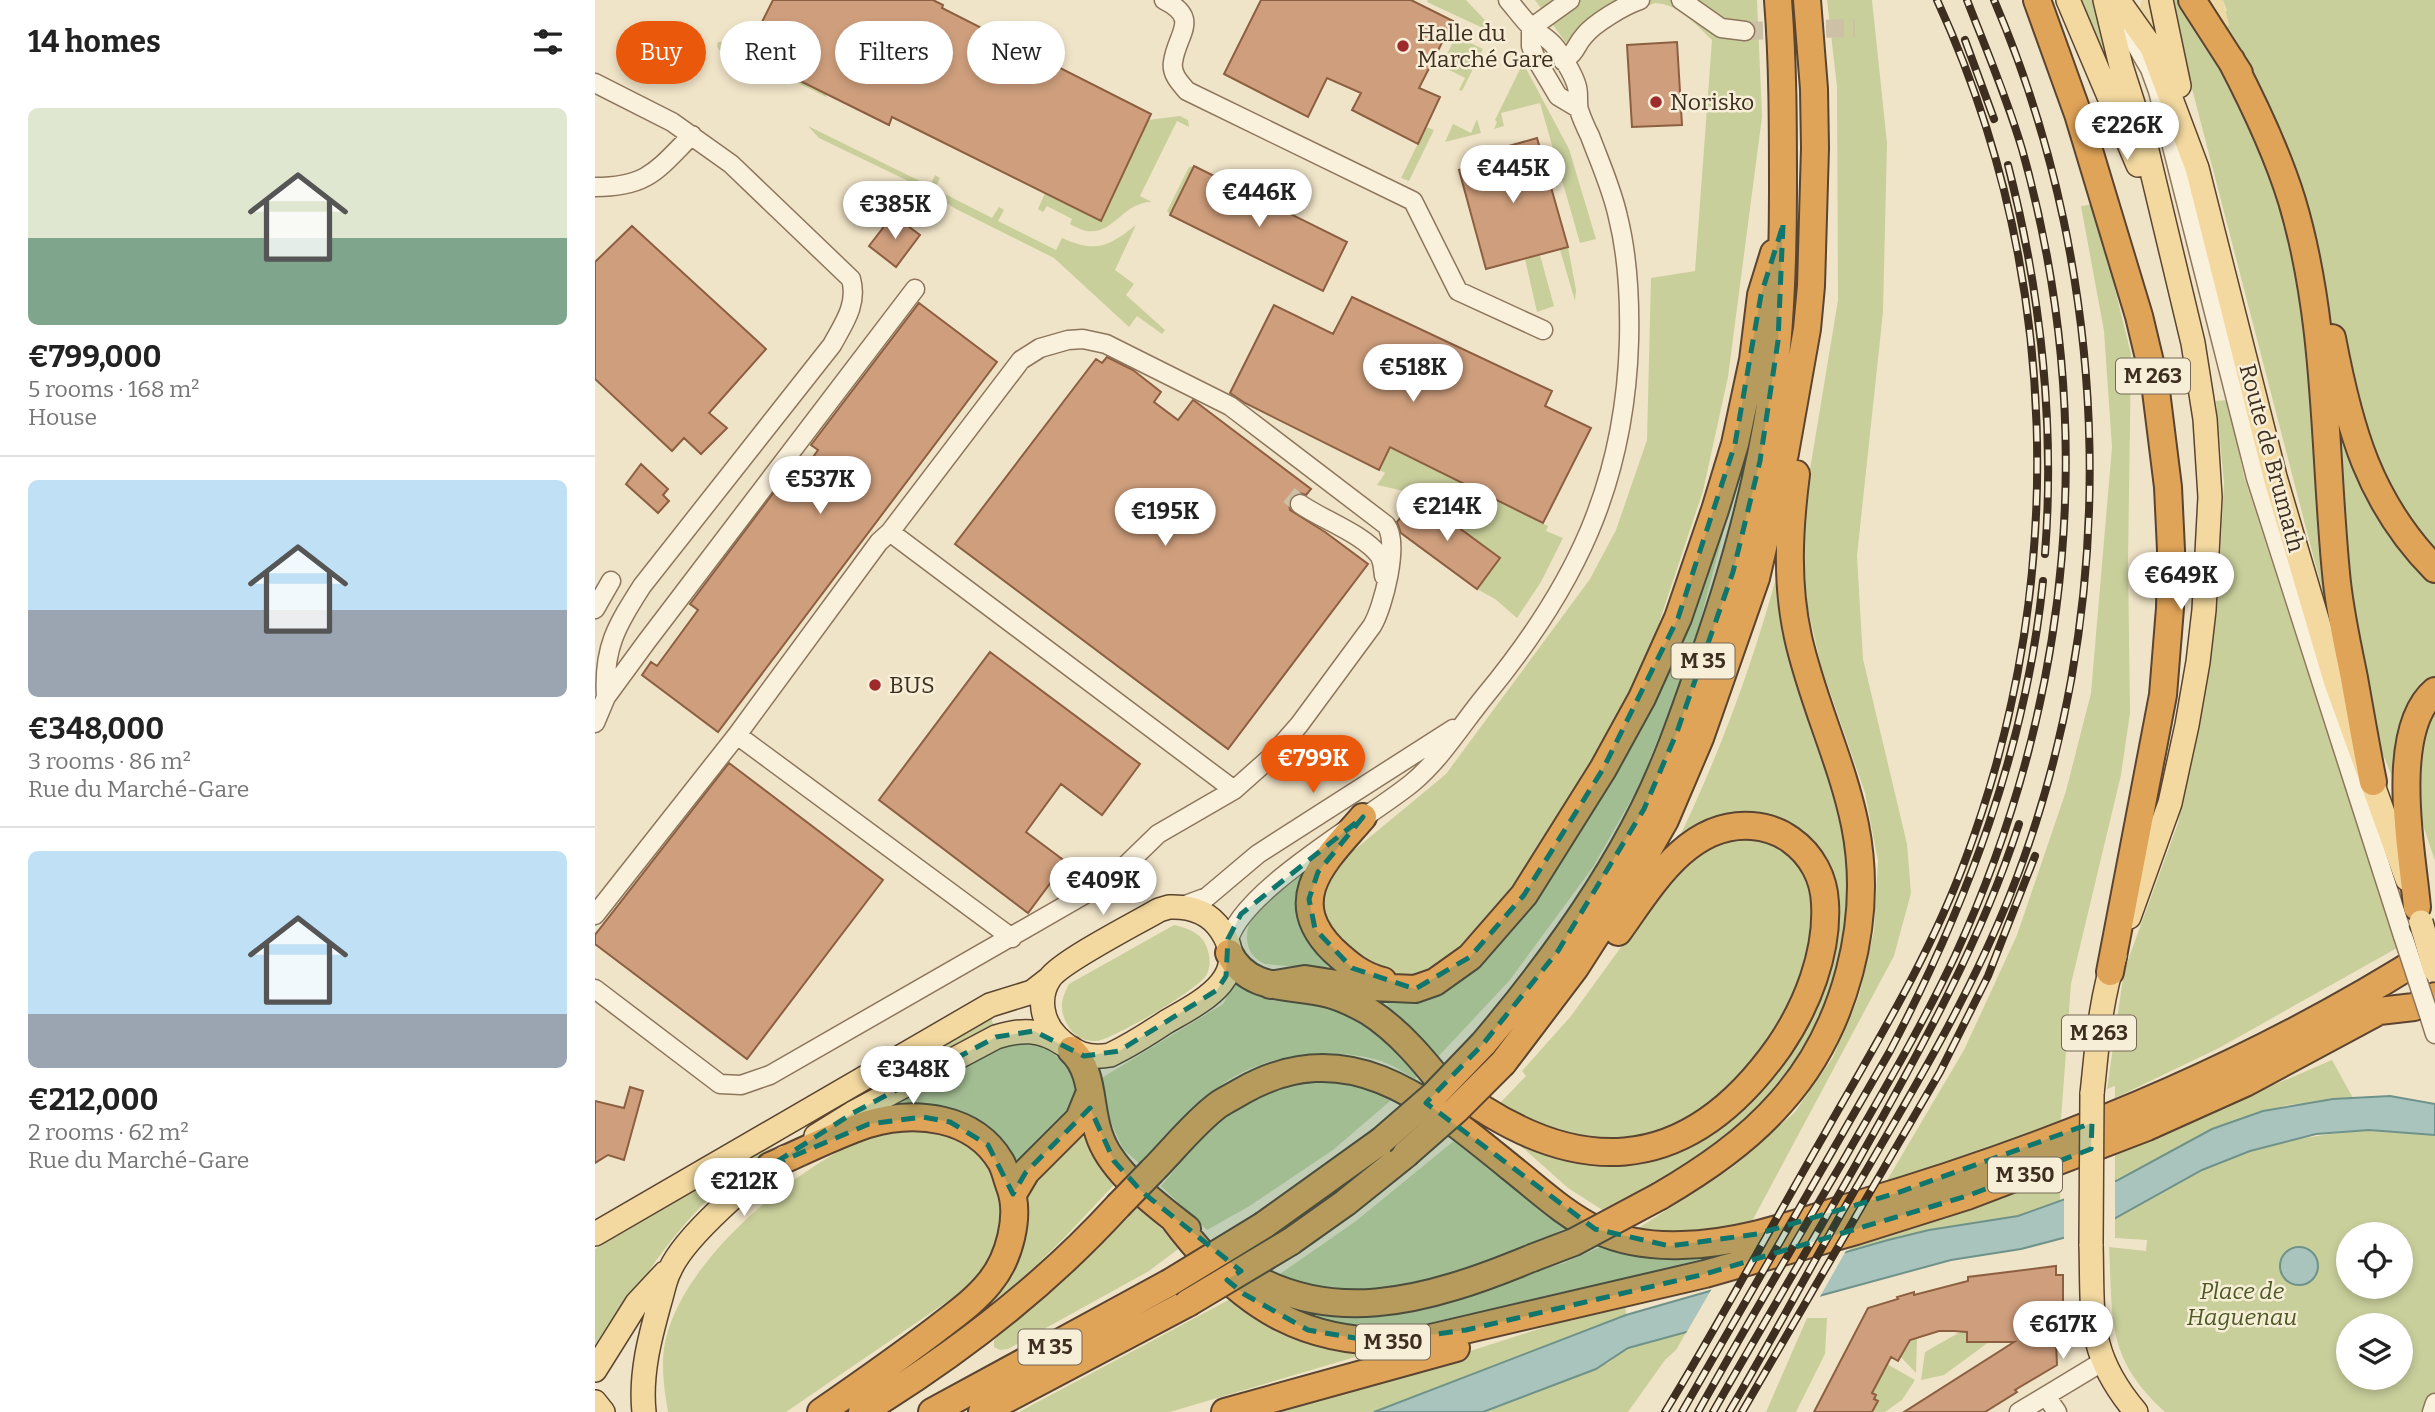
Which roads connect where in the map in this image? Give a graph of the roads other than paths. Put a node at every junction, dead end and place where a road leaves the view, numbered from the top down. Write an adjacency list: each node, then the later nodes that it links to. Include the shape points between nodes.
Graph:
1 (1164, 0): 29 (street, via 1184,16 1173,62 1175,76 1187,92 1416,193 1458,291)
2 (1508, 0): 15 (street)
3 (1570, 0): 15 (street)
4 (1640, 0): 18 (street, via 1584,36 1574,54)
5 (1681, 0): 16 (street, via 1721,28)
6 (1778, 0): 25 (highway, M 35)
7 (1807, 0): 28 (highway, M 35, via 1815,148)
8 (2037, 0): 52 (highway, M 263, via 2078,114 2139,316 2155,383 2168,486 2170,596 2163,695)
9 (2068, 0): 26 (main road, M 263)
10 (2107, 0): 14 (street); 19 (main road, M 263)
11 (2118, 0): 14 (street); 23 (main road, Route de Brumath, via 2152,48)
12 (2161, 0): 23 (main road)
13 (2192, 0): 17 (highway)
14 (2124, 23): 19 (street); 46 (street, via 2158,91 2256,478)
15 (1531, 28): 18 (street, via 1546,36); 21 (street, via 1531,46 1558,96)
16 (1745, 31)
17 (2231, 60): 32 (highway, via 2268,123 2302,199 2345,398 2365,466 2392,517); 41 (highway, via 2279,163 2302,243 2320,367 2342,624)
18 (1563, 61): 21 (street, via 1577,86)
19 (2122, 68): 26 (main road, M 263)
20 (595, 83): 22 (street)
21 (1579, 108): 38 (street, via 1609,186 1623,241 1629,327 1621,428 1611,472 1572,572 1528,642)
22 (692, 135): 24 (street, via 645,179); 37 (street, via 731,164 851,279 851,310 832,345 642,586 617,626 604,674)
23 (2197, 168): 41 (main road, Route de Brumath, via 2275,477 2335,680)
24 (595, 187)
25 (1783, 225): 57 (highway, via 1762,295 1737,432 1715,510 1678,618 1642,698 1524,895 1470,957 1435,982); 80 (highway, M 35, bridge, via 1778,341 1760,460 1733,572 1682,719 1644,809 1558,951 1483,1044 1381,1141 1264,1226)
26 (2170, 246): 52 (main road, M 263, via 2193,343 2206,431 2210,497 2204,610 2194,687 2170,803)
27 (915, 289): 37 (street)
28 (1807, 329): 50 (highway, M 35, via 1783,464 1756,578 1700,738 1665,820); 67 (highway, bridge, via 1806,392 1789,543 1790,592 1798,638 1855,826 1860,888 1856,940 1841,997 1803,1075 1737,1144 1660,1196 1585,1236 1422,1296 1345,1304 1305,1298 1234,1266)
29 (1542, 330)
30 (1300, 504): 34 (street, via 1375,551)
31 (890, 531): 34 (street, via 1021,360 1053,344 1083,339 1106,344 1230,406 1387,525 1392,535); 40 (street); 42 (street)
32 (2435, 569)
33 (611, 581): 35 (street)
34 (1385, 583): 42 (street, via 1378,616 1364,637 1282,745)
35 (595, 609)
36 (2435, 691): 46 (highway, via 2414,721 2408,753)
37 (606, 697): 39 (street)
38 (1465, 721): 43 (street, via 1413,782); 44 (street, via 1258,854 1207,897)
39 (596, 722)
40 (737, 735): 45 (street); 47 (street)
41 (2373, 782): 46 (main road, Route de Brumath)
42 (1234, 790): 47 (street, via 1158,834 1113,877)
43 (1363, 817): 48 (street, via 1248,906 1236,922); 57 (highway, via 1318,873 1309,911 1315,929 1352,968 1378,981)
44 (1179, 907): 48 (main road, via 1205,915 1220,929); 53 (main road, via 1159,910)
45 (595, 915)
46 (2414, 922): 51 (main road, Route de Brumath, bridge); 58 (street, bridge)
47 (1011, 938): 56 (street, via 770,1075 733,1086 715,1081)
48 (1228, 949): 55 (highway, via 1243,972); 61 (main road, via 1223,983 1209,997 1110,1055 1091,1057)
49 (2435, 950): 65 (highway, M 350, via 2273,1042 2110,1116 1909,1189 1747,1237 1670,1245 1609,1235 1550,1200)
50 (1575, 968): 62 (highway, via 1603,952 1670,863 1706,834 1740,825 1775,831 1801,848 1819,875 1825,904 1823,940 1795,1021 1753,1080 1720,1111 1683,1136 1628,1152 1572,1150 1509,1125); 81 (highway, M 35, bridge, via 1503,1063 1456,1110 1345,1203 1188,1303)
51 (2435, 970)
52 (2110, 972): 71 (main road, M 263, bridge, via 2092,1094 2093,1325)
53 (1050, 978): 61 (main road, via 1043,995 1044,1017); 68 (main road, via 1032,992 990,1005)
54 (2435, 978): 59 (main road, M 350)
55 (1270, 985): 57 (highway, via 1305,979); 62 (highway, M 350, via 1330,994 1367,1010 1389,1026)
56 (595, 989)
57 (1415, 989)
58 (2432, 1005): 59 (highway); 60 (street)
59 (2379, 1011): 70 (highway, M 350, via 2245,1083 2046,1167 1856,1231)
60 (2435, 1034)
61 (1067, 1046): 63 (highway, via 1086,1068); 64 (main road, via 1034,1031 996,1037 853,1113)
62 (1435, 1075): 65 (highway, M 350)
63 (1090, 1092): 66 (highway, via 1079,1119 1026,1172); 67 (highway, via 1095,1124 1114,1161)
64 (770, 1166): 66 (highway, via 869,1124 923,1117 970,1130 988,1145 1002,1163); 69 (main road, via 713,1216)
65 (1509, 1166): 79 (highway, M 350, bridge, via 1429,1105 1362,1072 1304,1069 1264,1079 1217,1105 1080,1248 1027,1296)
66 (1013, 1194): 78 (highway, via 1009,1244 991,1282 932,1332)
67 (1173, 1218): 70 (highway, M 350, via 1207,1262 1256,1303 1289,1322 1346,1340 1426,1339)
68 (595, 1234)
69 (670, 1268): 72 (main road, via 637,1303); 77 (main road, via 650,1334 642,1383)
70 (1651, 1287): 82 (highway, M 350)
71 (2102, 1362): 73 (street); 85 (main road, M 263)
72 (595, 1370)
73 (2046, 1396): 83 (street); 84 (street)
74 (595, 1402): 76 (main road)
75 (2435, 1403): 86 (street)
76 (603, 1412)
77 (644, 1412)
78 (821, 1412)
79 (862, 1412)
80 (932, 1412)
81 (982, 1412)
82 (1225, 1412)
83 (2019, 1412)
84 (2057, 1412)
85 (2135, 1412)
86 (2432, 1412)

